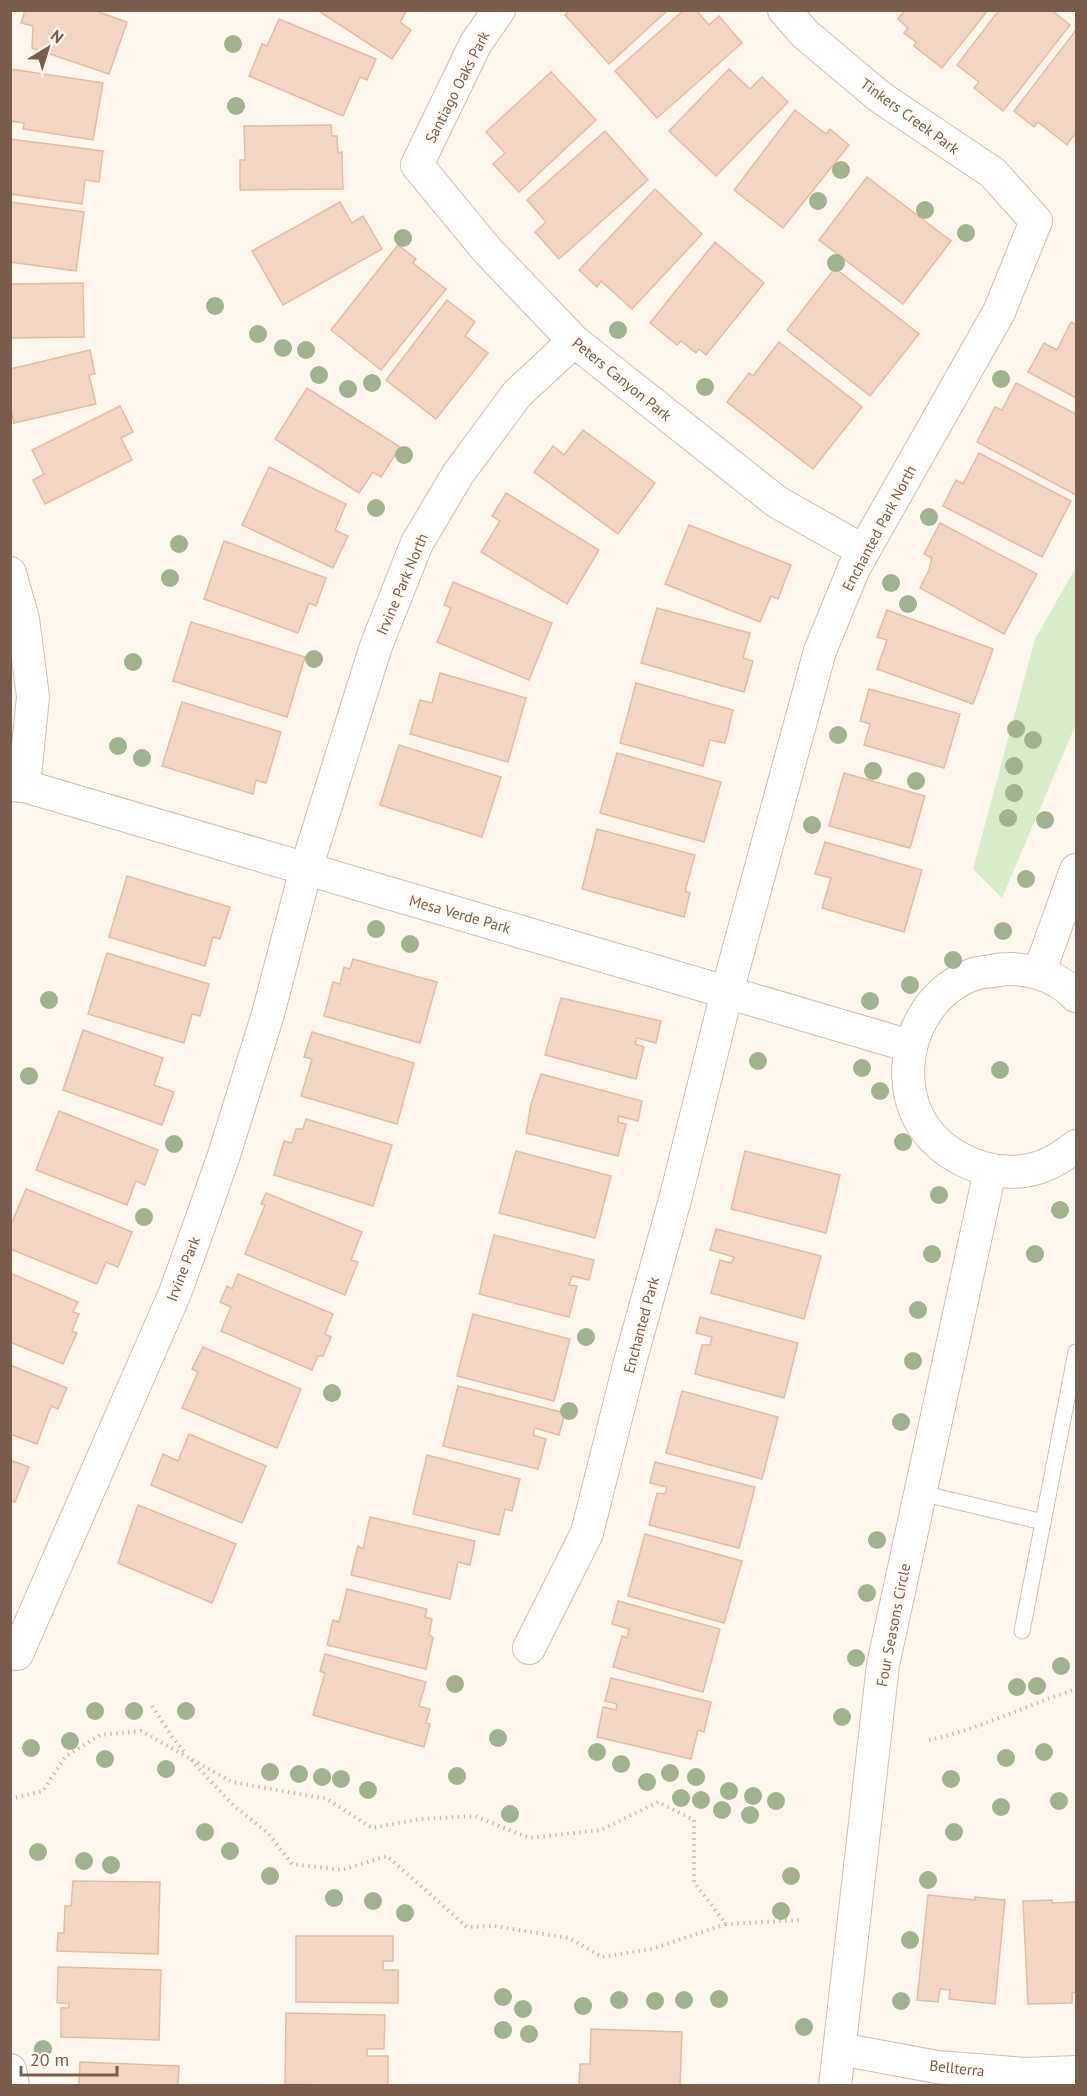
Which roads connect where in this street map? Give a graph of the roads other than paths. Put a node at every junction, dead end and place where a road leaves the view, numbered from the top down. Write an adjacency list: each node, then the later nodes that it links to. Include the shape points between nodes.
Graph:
1 (499, 10): 3 (street, Santiago Oaks Park, via 476,43)
2 (784, 10): 4 (street, Tinkers Creek Park, via 805,34 880,97 993,173)
3 (417, 165): 5 (street, Peters Canyon Park, via 487,250)
4 (1036, 221): 6 (street, Enchanted Park North, via 999,312)
5 (574, 341): 6 (street, Peters Canyon Park, via 777,502); 9 (street, Irvine Park North, via 516,394 458,474 417,543 376,645)
6 (864, 551): 12 (street, Enchanted Park North, via 820,651)
7 (10, 573): 8 (street, via 23,619 33,697)
8 (17, 785): 9 (street, Mesa Verde Park)
9 (306, 869): 12 (street, Mesa Verde Park); 22 (street, Irvine Park, via 244,1093 175,1293)
10 (1077, 870): 11 (street)
11 (1039, 973): 13 (street, via 1070,988); 14 (street, via 1006,968 974,974 945,991 923,1016)
12 (727, 992): 14 (street, Mesa Verde Park); 21 (street, Enchanted Park, via 587,1533)
13 (1077, 996)
14 (910, 1046): 16 (street, via 907,1079 916,1111 934,1138 959,1159)
15 (1077, 1146): 16 (street, via 1057,1161 1024,1172)
16 (990, 1171): 18 (street, Four Seasons Circle)
17 (1077, 1352): 19 (lane)
18 (921, 1492): 19 (lane); 23 (street, Four Seasons Circle, via 883,1665)
19 (1043, 1522): 20 (lane)
20 (1022, 1631)
21 (529, 1648)
22 (17, 1654)
23 (840, 2049): 25 (street, Bellterra, via 937,2067 1026,2074); 27 (street, Four Seasons Circle)
24 (10, 2070): 26 (street)
25 (1077, 2072)
26 (13, 2085)
27 (835, 2085)

